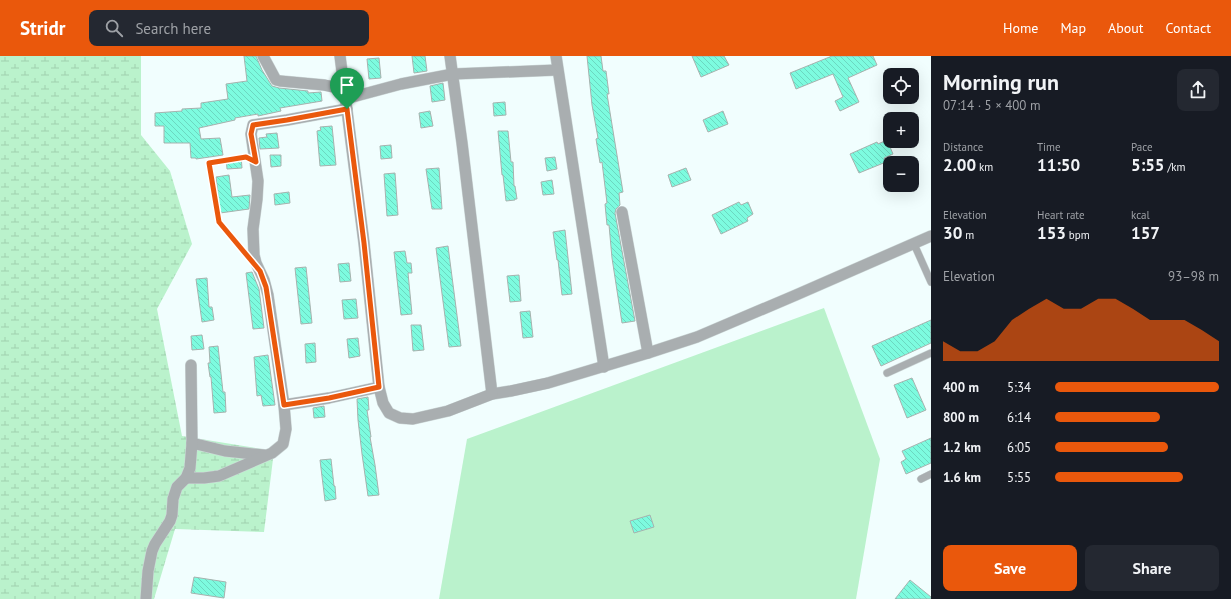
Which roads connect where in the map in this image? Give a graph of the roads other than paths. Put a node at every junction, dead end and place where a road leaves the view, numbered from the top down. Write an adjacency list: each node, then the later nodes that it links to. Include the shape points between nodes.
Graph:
1 (263, 56): 7 (street, via 276,80 324,85)
2 (340, 56): 7 (street)
3 (450, 56): 6 (street)
4 (556, 56): 5 (street)
5 (557, 70): 6 (street); 15 (street)
6 (453, 74): 7 (street, via 400,84); 18 (street)
7 (345, 99): 17 (street); 19 (street, via 287,120 253,125 251,134 258,181 253,229 254,255 266,287)
8 (622, 212): 12 (street)
9 (931, 236): 10 (street)
10 (914, 244): 11 (lane); 12 (street, via 704,334)
11 (931, 282)
12 (648, 353): 15 (street)
13 (931, 353): 16 (lane)
14 (191, 365): 20 (street)
15 (604, 367): 18 (street, via 534,386)
16 (887, 373)
17 (379, 387): 18 (street, via 383,403 390,413 400,418 413,419 448,411); 19 (street)
18 (492, 394)
19 (284, 405): 21 (street, via 286,429 283,444)
20 (192, 443): 21 (street, via 225,451); 23 (street, via 190,468)
21 (266, 456): 23 (street, via 219,476)
22 (931, 474): 24 (lane)
23 (186, 478): 25 (street, via 177,486 172,516 154,544 148,571)
24 (921, 479)
25 (146, 599)

